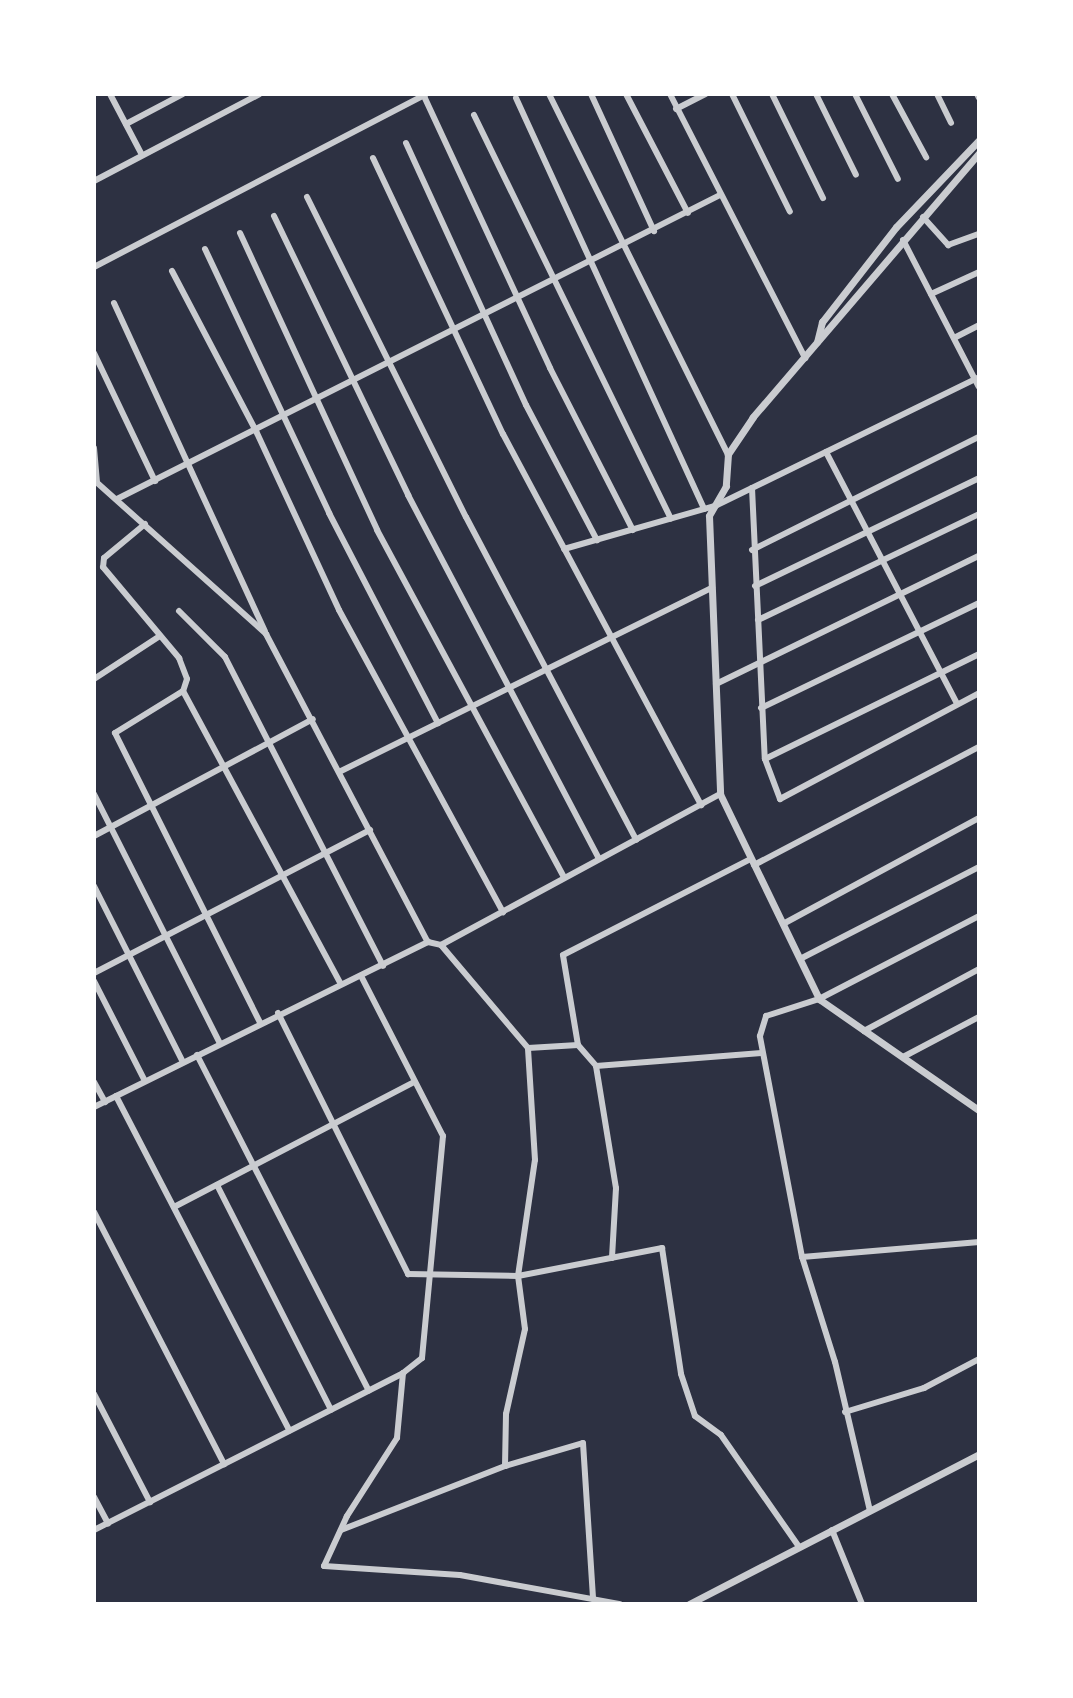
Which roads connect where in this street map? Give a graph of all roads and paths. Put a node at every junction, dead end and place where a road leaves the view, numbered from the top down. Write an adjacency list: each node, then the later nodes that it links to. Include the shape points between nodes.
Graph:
1 (110, 94): 21 (street)
2 (183, 94): 21 (street)
3 (260, 94): 25 (street)
4 (425, 94): 45 (street); 50 (street)
5 (549, 94): 42 (street)
6 (591, 94): 38 (street)
7 (626, 94): 35 (street)
8 (670, 94): 18 (street)
9 (705, 94): 18 (street)
10 (732, 94): 34 (street)
11 (772, 94): 33 (street)
12 (825, 94): 16 (street)
13 (855, 94): 29 (street)
14 (892, 94): 26 (street)
15 (937, 94): 20 (street)
16 (817, 96): 28 (street)
17 (516, 98): 44 (street)
18 (676, 109): 31 (street)
19 (474, 115): 48 (street)
20 (951, 123)
21 (126, 124): 25 (street)
22 (979, 140): 56 (street, via 887,239 822,322)
23 (406, 143): 52 (street)
24 (979, 153): 37 (street)
25 (142, 155): 30 (street)
26 (926, 157)
27 (373, 158): 54 (street)
28 (856, 175)
29 (898, 179)
30 (94, 181)
31 (720, 195): 35 (street); 58 (street)
32 (307, 197): 59 (street)
33 (823, 198)
34 (790, 212)
35 (688, 213): 38 (street)
36 (274, 216): 61 (street)
37 (923, 217): 40 (street, via 948,245); 41 (street)
38 (654, 231): 42 (street)
39 (240, 233): 63 (street)
40 (979, 234)
41 (903, 240): 49 (street); 56 (street)
42 (625, 246): 44 (street); 69 (street)
43 (205, 249): 64 (street)
44 (591, 263): 48 (street); 78 (street)
45 (94, 267)
46 (172, 271): 65 (street)
47 (979, 272): 49 (street)
48 (556, 281): 50 (street); 80 (street)
49 (931, 294): 55 (street)
50 (519, 300): 52 (street); 82 (street)
51 (114, 303): 70 (street)
52 (486, 316): 54 (street); 84 (street)
53 (979, 325): 55 (street)
54 (455, 332): 59 (street); 85 (street)
55 (954, 338): 60 (street)
56 (817, 345): 58 (street)
57 (94, 353): 73 (street)
58 (805, 358): 69 (street)
59 (392, 364): 61 (street); 101 (street)
60 (977, 378): 62 (street); 68 (street)
61 (356, 381): 63 (street); 105 (street)
62 (979, 387)
63 (318, 400): 64 (street); 109 (street, via 377,530)
64 (283, 418): 65 (street); 112 (street)
65 (256, 431): 70 (street); 113 (street, via 339,610)
66 (979, 437): 76 (street)
67 (94, 448): 72 (street)
68 (826, 452): 74 (street); 76 (street)
69 (728, 454): 77 (street, via 726,486)
70 (190, 464): 73 (street); 96 (street)
71 (979, 478): 83 (street)
72 (96, 481): 75 (street)
73 (155, 481): 75 (street)
74 (752, 488): 77 (street); 86 (street)
75 (117, 499): 81 (street)
76 (852, 501): 83 (street); 86 (street)
77 (715, 506): 78 (street); 90 (street, via 709,516)
78 (704, 509): 80 (street)
79 (979, 514): 88 (street)
80 (671, 519): 82 (street)
81 (145, 524): 96 (street); 97 (street, via 104,558 103,567)
82 (633, 530): 84 (street)
83 (868, 532): 88 (street); 89 (street)
84 (597, 540): 85 (street)
85 (564, 549): 98 (street)
86 (752, 550): 89 (street)
87 (979, 556): 91 (street)
88 (884, 562): 91 (street); 94 (street)
89 (755, 586): 94 (street)
90 (712, 588): 98 (street); 104 (street)
91 (901, 594): 95 (street); 100 (street)
92 (979, 603): 95 (street)
93 (179, 611): 114 (street, via 225,657)
94 (758, 620): 100 (street)
95 (920, 631): 102 (street); 110 (street)
96 (266, 634): 111 (street)
97 (160, 636): 103 (street); 106 (street, via 185,668)
98 (612, 637): 101 (street); 121 (street)
99 (979, 654): 102 (street)
100 (758, 664): 104 (street); 110 (street)
101 (545, 670): 105 (street); 127 (street)
102 (942, 672): 108 (street); 116 (street)
103 (94, 679)
104 (716, 684): 120 (street)
105 (507, 689): 109 (street); 129 (street)
106 (183, 691): 117 (street); 122 (street, via 115,733)
107 (979, 693): 108 (street)
108 (957, 704): 116 (street, via 780,799)
109 (471, 707): 112 (street); 133 (street)
110 (761, 708): 116 (street)
111 (313, 719): 114 (street); 118 (street)
112 (438, 723): 113 (street)
113 (408, 738): 118 (street); 135 (street)
114 (270, 744): 117 (street); 128 (street)
115 (979, 747): 130 (street)
116 (765, 759)
117 (226, 767): 122 (street); 132 (street)
118 (341, 771): 125 (street)
119 (94, 794): 124 (street)
120 (720, 794): 121 (street); 130 (street)
121 (701, 805): 127 (street)
122 (152, 806): 124 (street); 136 (street)
123 (979, 818): 138 (street)
124 (111, 827): 126 (street); 139 (street)
125 (370, 830): 128 (street); 140 (street)
126 (94, 836)
127 (636, 840): 129 (street)
128 (326, 853): 132 (street); 144 (street)
129 (599, 859): 133 (street)
130 (753, 862): 138 (street); 156 (street, via 563,955)
131 (979, 867): 143 (street)
132 (286, 874): 136 (street); 149 (street)
133 (564, 878): 135 (street)
134 (94, 886): 142 (street)
135 (503, 912): 141 (street)
136 (206, 915): 139 (street); 153 (street)
137 (979, 916): 150 (street)
138 (783, 924): 143 (street)
139 (168, 934): 142 (street); 155 (street)
140 (428, 942): 141 (street); 144 (street)
141 (441, 945): 157 (street)
142 (130, 955): 146 (street); 161 (street)
143 (800, 959): 150 (street)
144 (383, 966): 147 (street)
145 (979, 969): 154 (street)
146 (94, 973)
147 (362, 978): 149 (street, via 355,974); 165 (street)
148 (94, 981): 163 (street)
149 (340, 982): 151 (street)
150 (819, 999): 154 (street); 158 (street, via 766,1016)
151 (278, 1013): 153 (street); 170 (street)
152 (979, 1017): 160 (street)
153 (260, 1023): 155 (street)
154 (864, 1031): 160 (street)
155 (220, 1043): 159 (street)
156 (578, 1045): 157 (street); 162 (street)
157 (528, 1048): 179 (street, via 535,1160)
158 (761, 1053): 162 (street); 176 (street, via 770,1074)
159 (197, 1055): 161 (street); 171 (street)
160 (903, 1057): 169 (street)
161 (183, 1062): 163 (street)
162 (596, 1066): 177 (street, via 616,1188)
163 (145, 1081): 166 (street)
164 (94, 1082): 167 (street)
165 (414, 1082): 170 (street); 178 (street, via 443,1136)
166 (116, 1096): 167 (street); 173 (street)
167 (105, 1102): 168 (street)
168 (94, 1107)
169 (979, 1110)
170 (333, 1123): 171 (street); 178 (street, via 408,1274)
171 (254, 1166): 172 (street); 182 (street)
172 (217, 1185): 173 (street); 184 (street)
173 (174, 1207): 186 (street)
174 (94, 1212): 188 (street)
175 (979, 1242): 176 (street)
176 (802, 1257): 185 (street)
177 (612, 1258): 179 (street); 197 (street, via 662,1248 681,1374 695,1416 721,1435)
178 (430, 1275): 179 (street); 181 (street, via 422,1358)
179 (518, 1276): 189 (street, via 525,1329 506,1414)
180 (979, 1359): 185 (street, via 924,1388)
181 (403, 1373): 182 (street); 195 (street, via 397,1438)
182 (369, 1391): 184 (street)
183 (94, 1394): 191 (street)
184 (331, 1410): 186 (street)
185 (845, 1412): 192 (street)
186 (290, 1431): 188 (street)
187 (979, 1454): 192 (street)
188 (224, 1464): 191 (street)
189 (505, 1466): 195 (street); 198 (street, via 583,1443)
190 (94, 1497): 193 (street)
191 (150, 1502): 193 (street)
192 (870, 1511): 196 (street)
193 (108, 1523): 194 (street)
194 (94, 1530)
195 (341, 1530): 198 (street, via 324,1566 460,1575)
196 (832, 1530): 197 (street); 201 (street)
197 (799, 1547): 200 (street)
198 (593, 1599): 199 (street)
199 (620, 1604)
200 (689, 1604)
201 (862, 1604)

